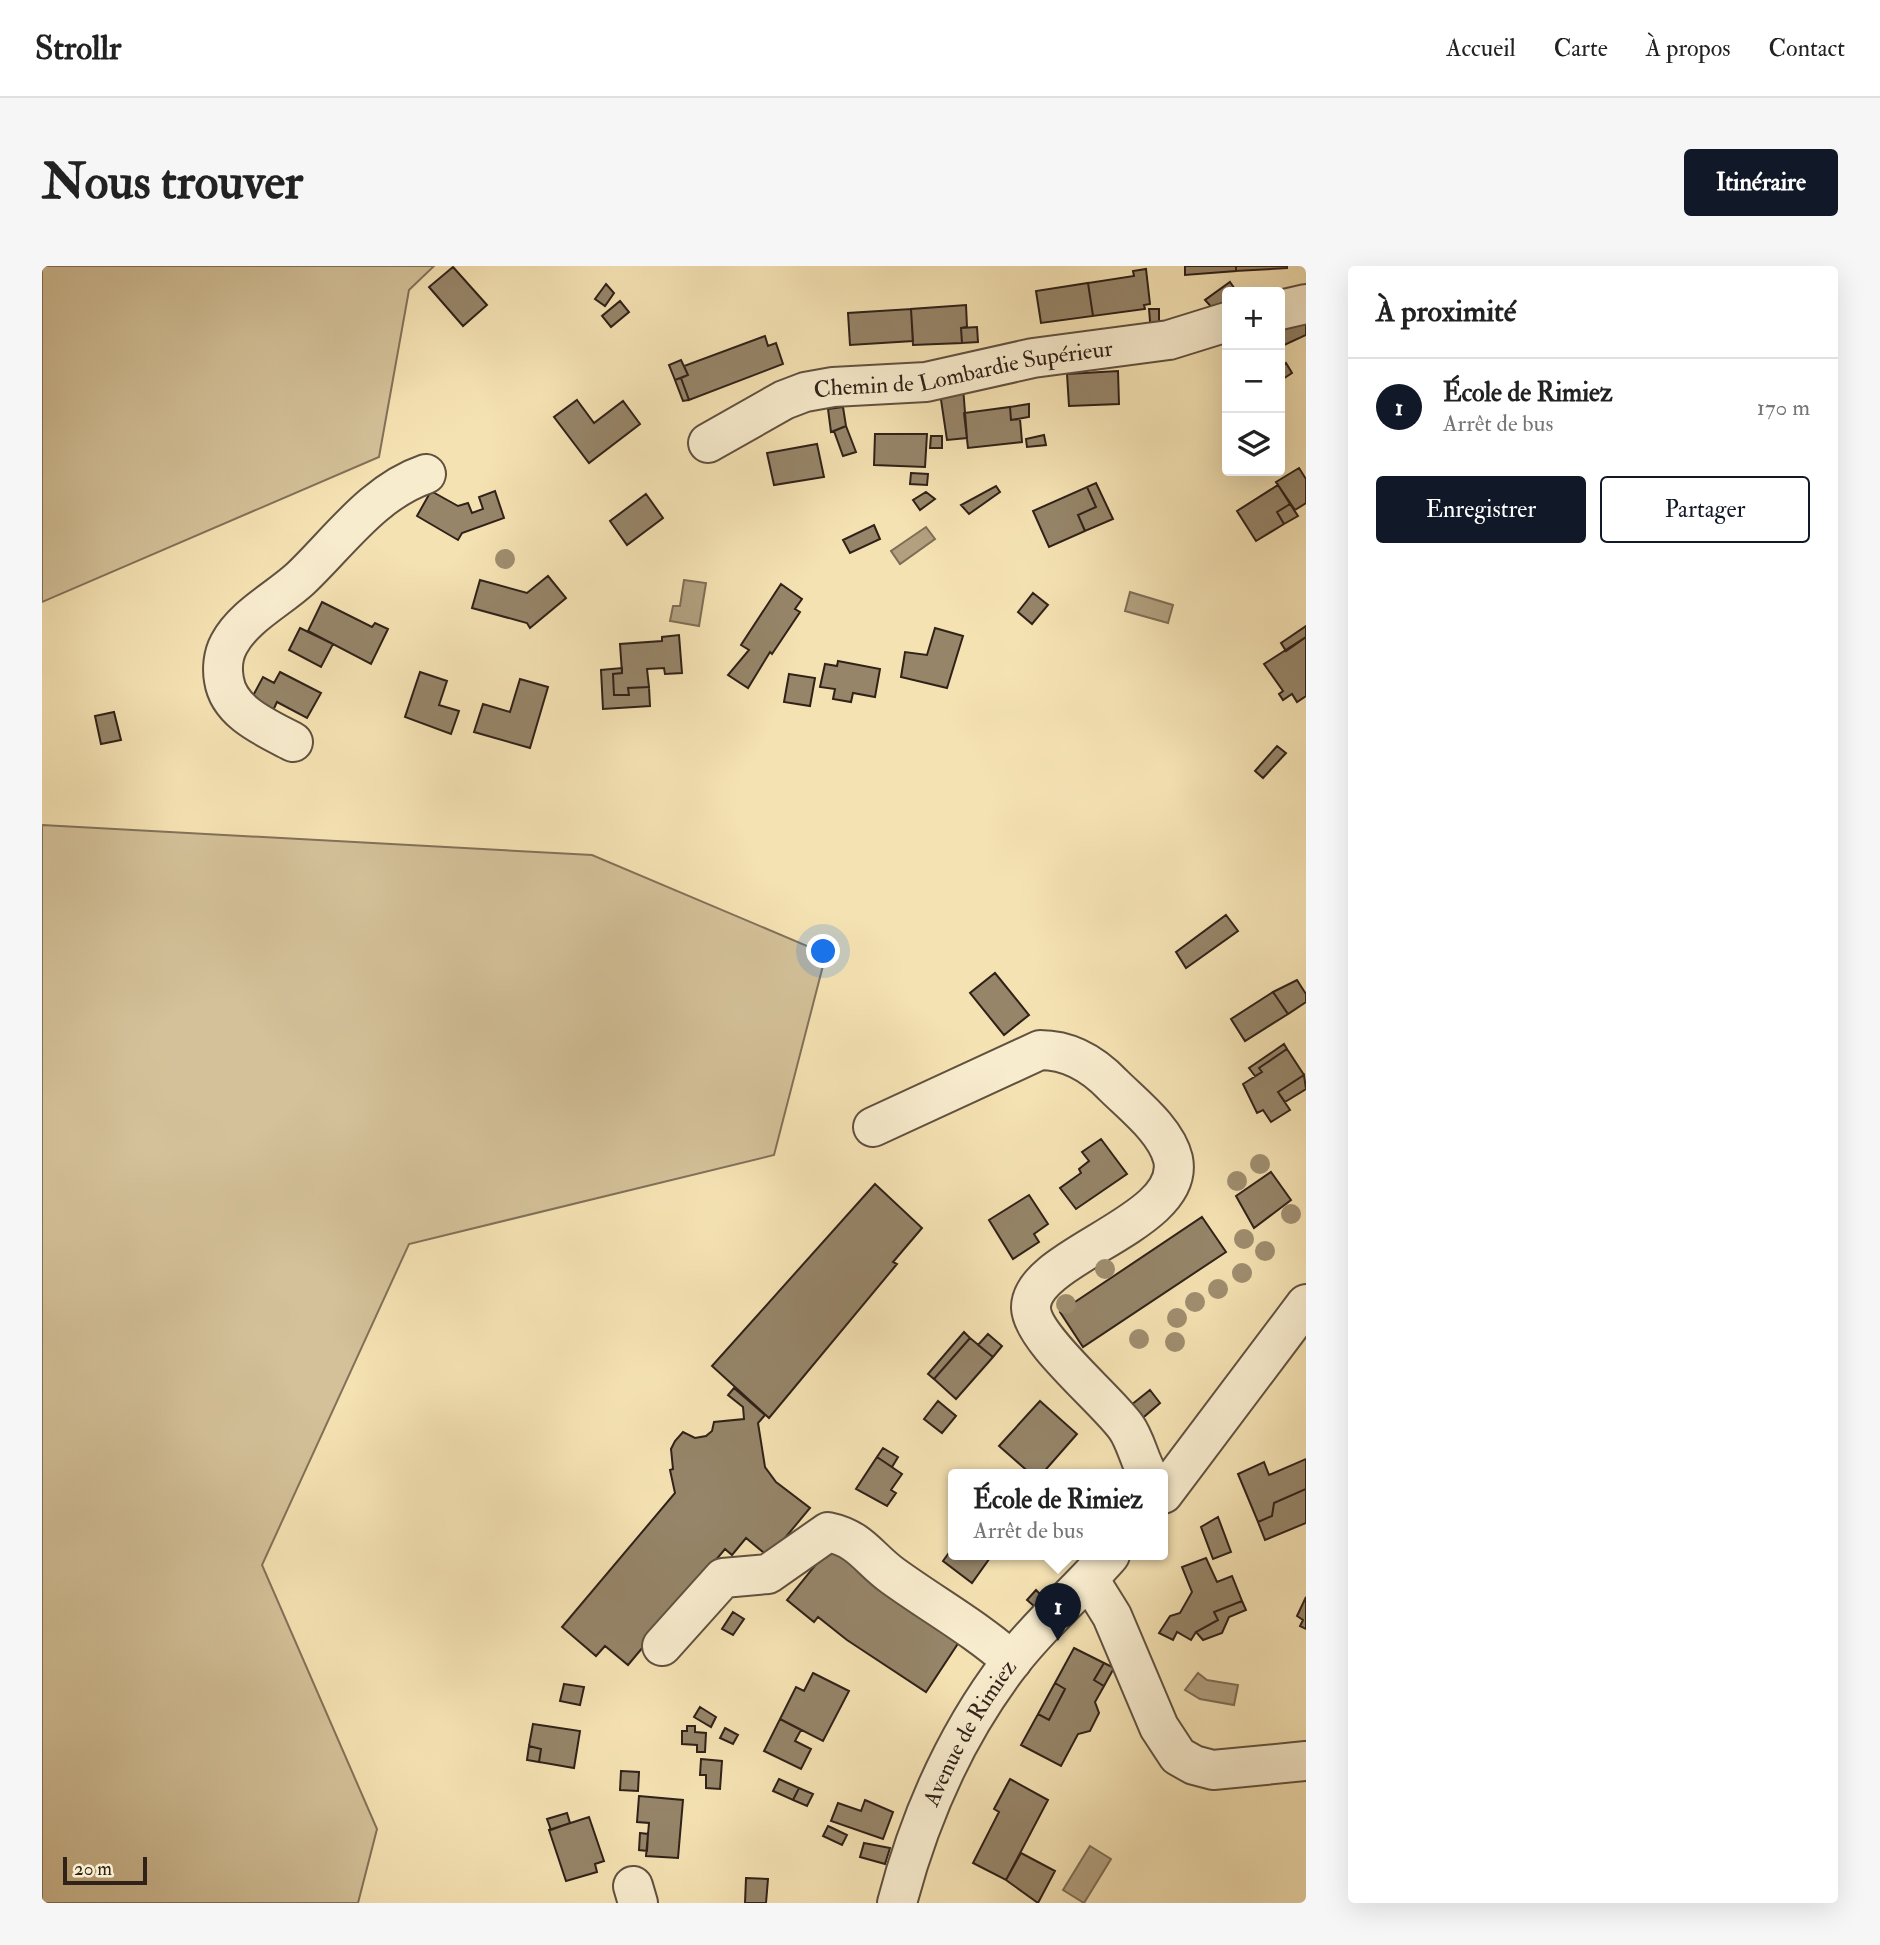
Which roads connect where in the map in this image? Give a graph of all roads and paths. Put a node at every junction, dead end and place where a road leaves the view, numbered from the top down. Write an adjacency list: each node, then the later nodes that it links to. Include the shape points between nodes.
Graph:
1 (1306, 304): 2 (street)
2 (1285, 309)
3 (1222, 324): 4 (street, Chemin de Lombardie Supérieur, via 1169,340 1033,358 926,382 804,392)
4 (708, 443)
5 (426, 474): 6 (street, via 401,483 373,506 300,579 241,626 228,645 223,662 229,696 239,709)
6 (293, 742)
7 (873, 1127): 9 (street, via 1040,1050 1058,1050 1105,1076 1165,1141 1173,1171 1154,1204 1042,1281 1032,1298 1031,1312 1046,1340 1126,1427)
8 (1306, 1304): 10 (street)
9 (1149, 1469)
10 (1168, 1478)
11 (1099, 1567): 13 (street, Avenue de Rimiez); 14 (street, via 1112,1616 1159,1727 1178,1756 1213,1770)
12 (662, 1646): 13 (street, via 723,1578 768,1574 828,1532 849,1536 891,1575 988,1639)
13 (1012, 1661): 15 (street, Avenue de Rimiez, via 940,1776)
14 (1306, 1761)
15 (897, 1903)

